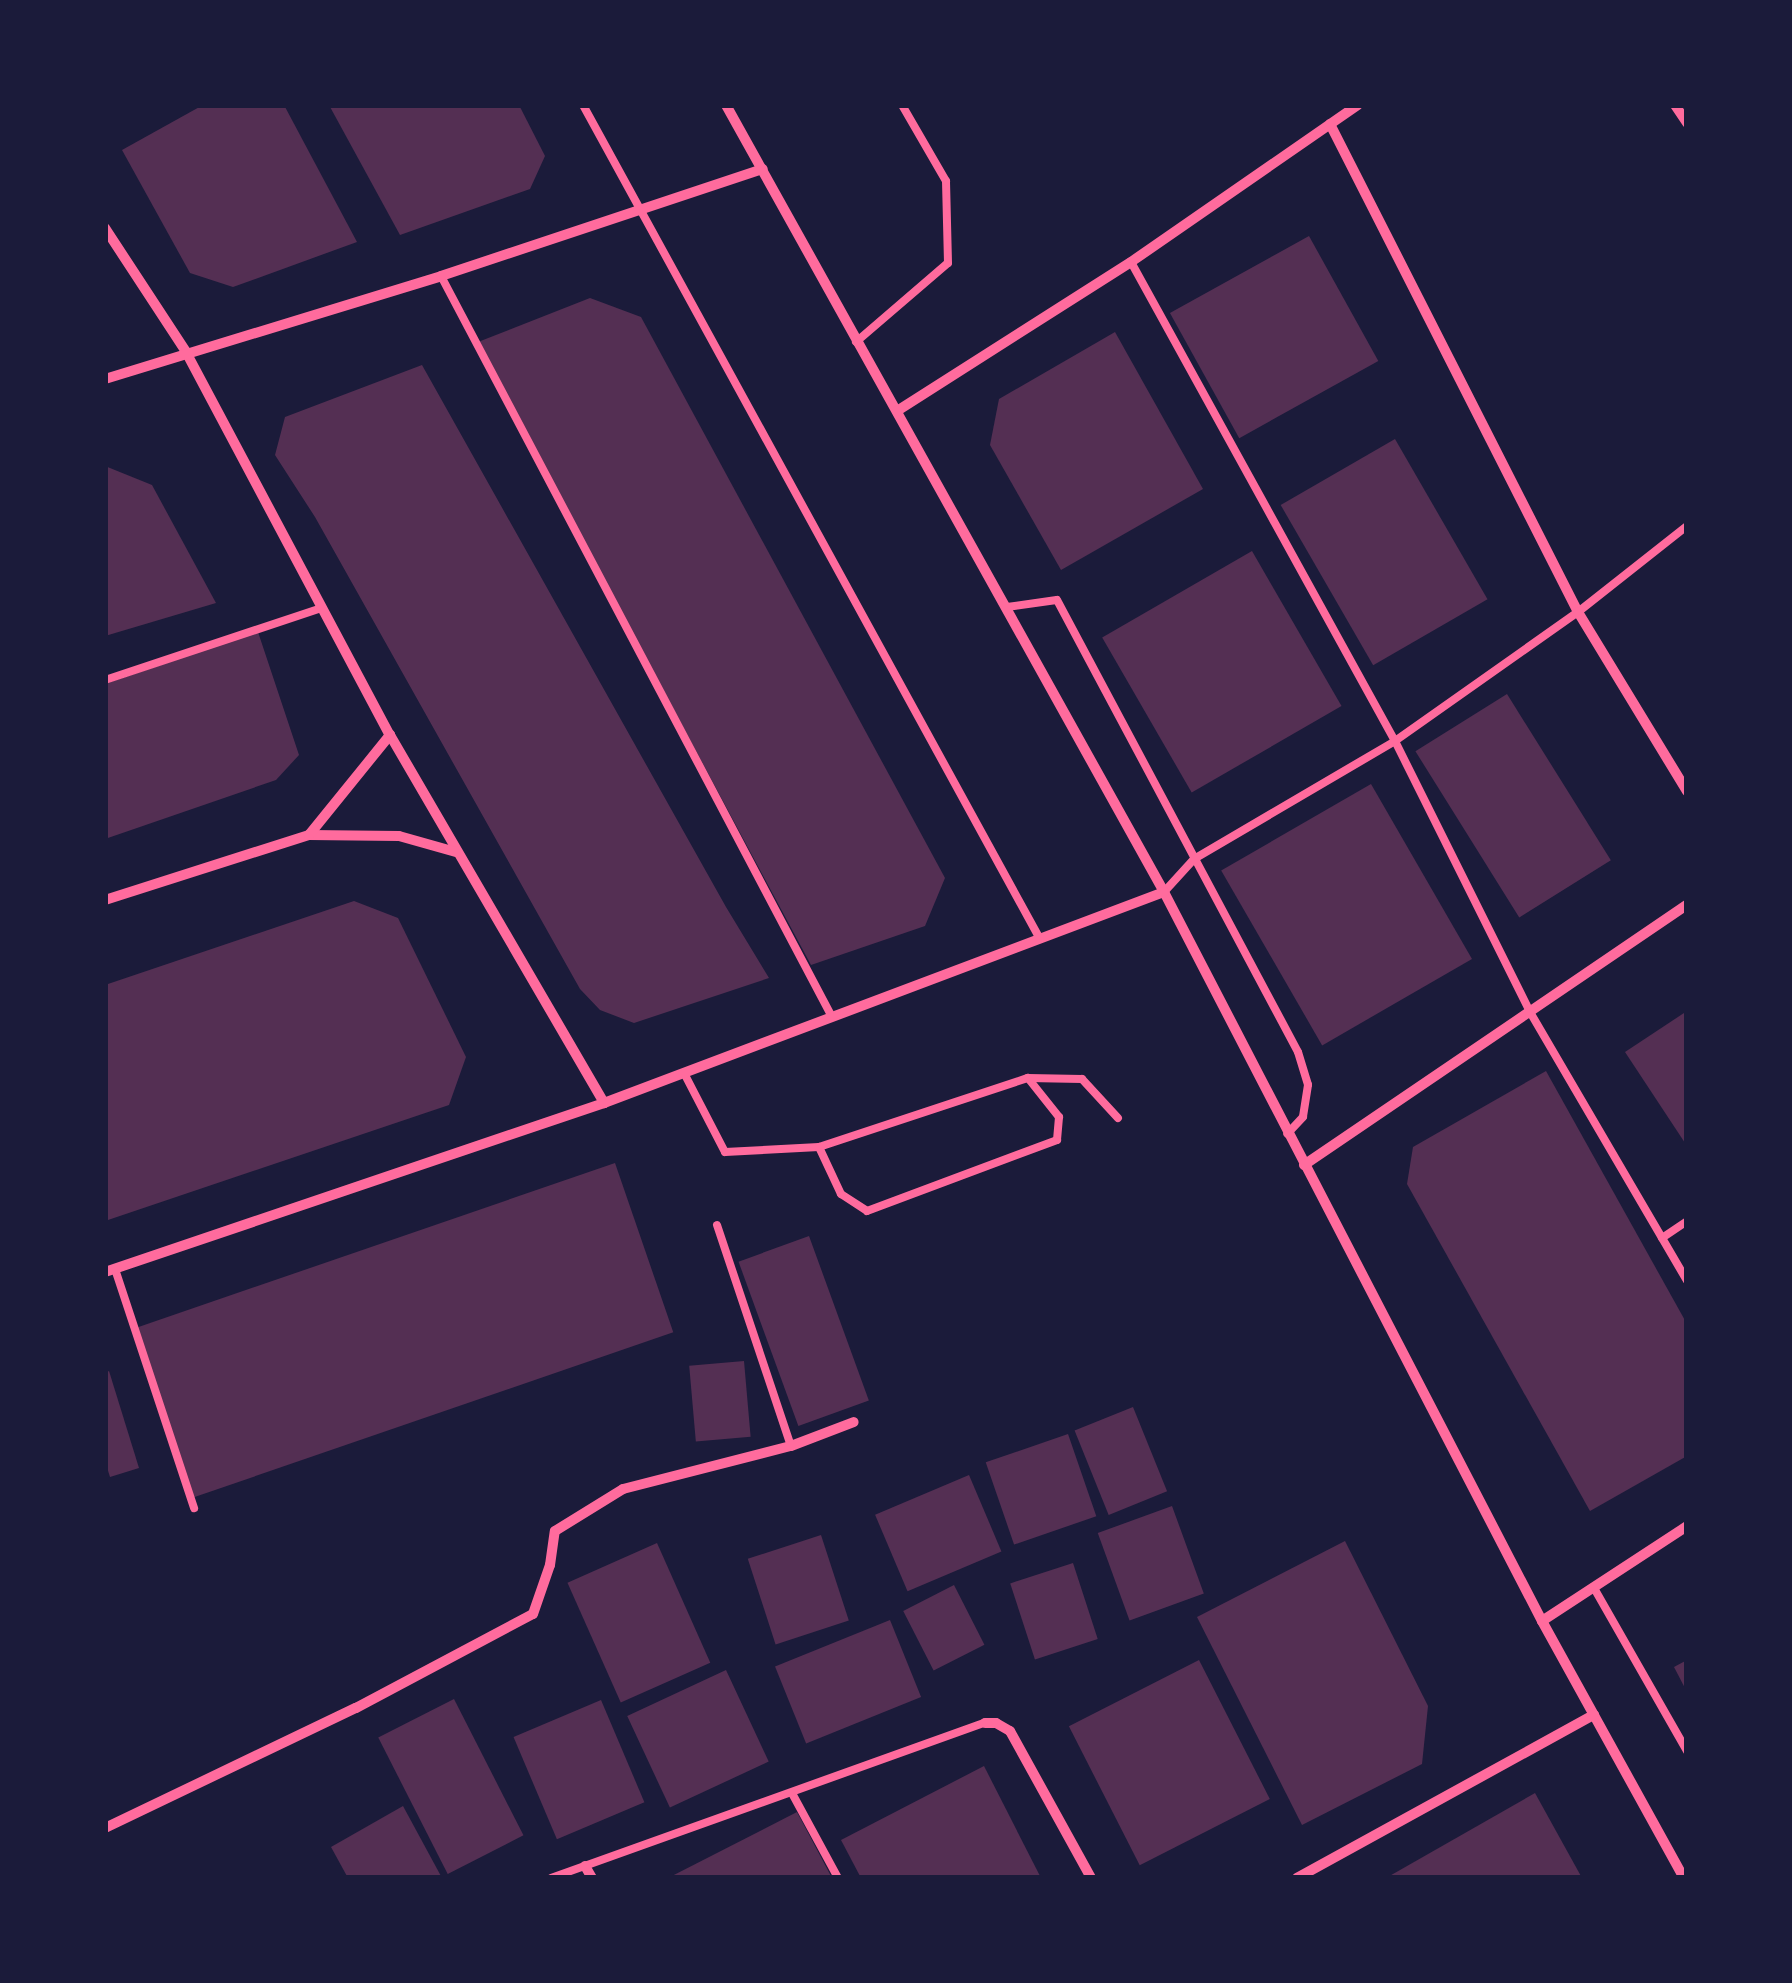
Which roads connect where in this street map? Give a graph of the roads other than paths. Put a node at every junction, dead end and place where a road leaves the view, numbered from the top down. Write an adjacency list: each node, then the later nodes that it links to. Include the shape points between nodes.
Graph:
1 (583, 105): 9 (lane)
2 (726, 105): 8 (street)
3 (902, 105): 13 (lane, via 946,182 948,263)
4 (1358, 105): 7 (street)
5 (1675, 105): 6 (street)
6 (1687, 123)
7 (1330, 124): 11 (street); 20 (street)
8 (763, 169): 9 (street); 13 (street)
9 (641, 210): 12 (street); 31 (lane)
10 (105, 228): 14 (street)
11 (1131, 262): 16 (street); 23 (lane)
12 (440, 276): 14 (street); 33 (lane)
13 (856, 342): 16 (street)
14 (186, 352): 15 (street); 19 (street)
15 (105, 379)
16 (898, 411): 18 (street)
17 (1687, 526): 20 (lane)
18 (1007, 606): 27 (lane, via 1058,600); 28 (street)
19 (322, 608): 21 (lane); 22 (street)
20 (1578, 612): 23 (lane); 24 (street)
21 (105, 680)
22 (390, 735): 25 (street); 26 (street)
23 (1395, 741): 27 (lane); 32 (lane)
24 (1687, 792)
25 (308, 835): 26 (street, via 399,836); 29 (street)
26 (456, 852): 36 (street)
27 (1194, 859): 28 (lane); 38 (lane, via 1298,1052 1308,1085 1303,1116)
28 (1164, 892): 31 (street); 38 (street)
29 (105, 900)
30 (1687, 904): 32 (street)
31 (1040, 939): 33 (street)
32 (1530, 1012): 40 (street); 43 (lane)
33 (832, 1016): 34 (street)
34 (684, 1072): 36 (street); 39 (lane, via 724,1152)
35 (1028, 1078): 37 (lane, via 1082,1079); 39 (lane); 39 (lane, via 1060,1117 1057,1140 867,1212 840,1194)
36 (604, 1103): 44 (street)
37 (1118, 1118)
38 (1287, 1134): 40 (street)
39 (819, 1147)
40 (1304, 1165): 51 (street)
41 (1687, 1220): 43 (lane)
42 (717, 1225): 47 (lane)
43 (1662, 1238): 45 (lane)
44 (110, 1271): 48 (lane)
45 (1687, 1281)
46 (854, 1422): 47 (street)
47 (791, 1446): 56 (street, via 623,1489 556,1530 533,1614)
48 (194, 1508)
49 (1687, 1526): 50 (street)
50 (1594, 1588): 51 (street); 54 (lane)
51 (1542, 1621): 52 (street)
52 (1594, 1715): 62 (street); 63 (street)
53 (985, 1724): 55 (lane); 61 (street, via 1010,1732)
54 (1687, 1751)
55 (793, 1795): 57 (lane); 60 (lane)
56 (105, 1828)
57 (586, 1866): 58 (lane); 59 (street)
58 (551, 1878)
59 (592, 1878)
60 (838, 1878)
61 (1091, 1878)
62 (1297, 1878)
63 (1684, 1878)

